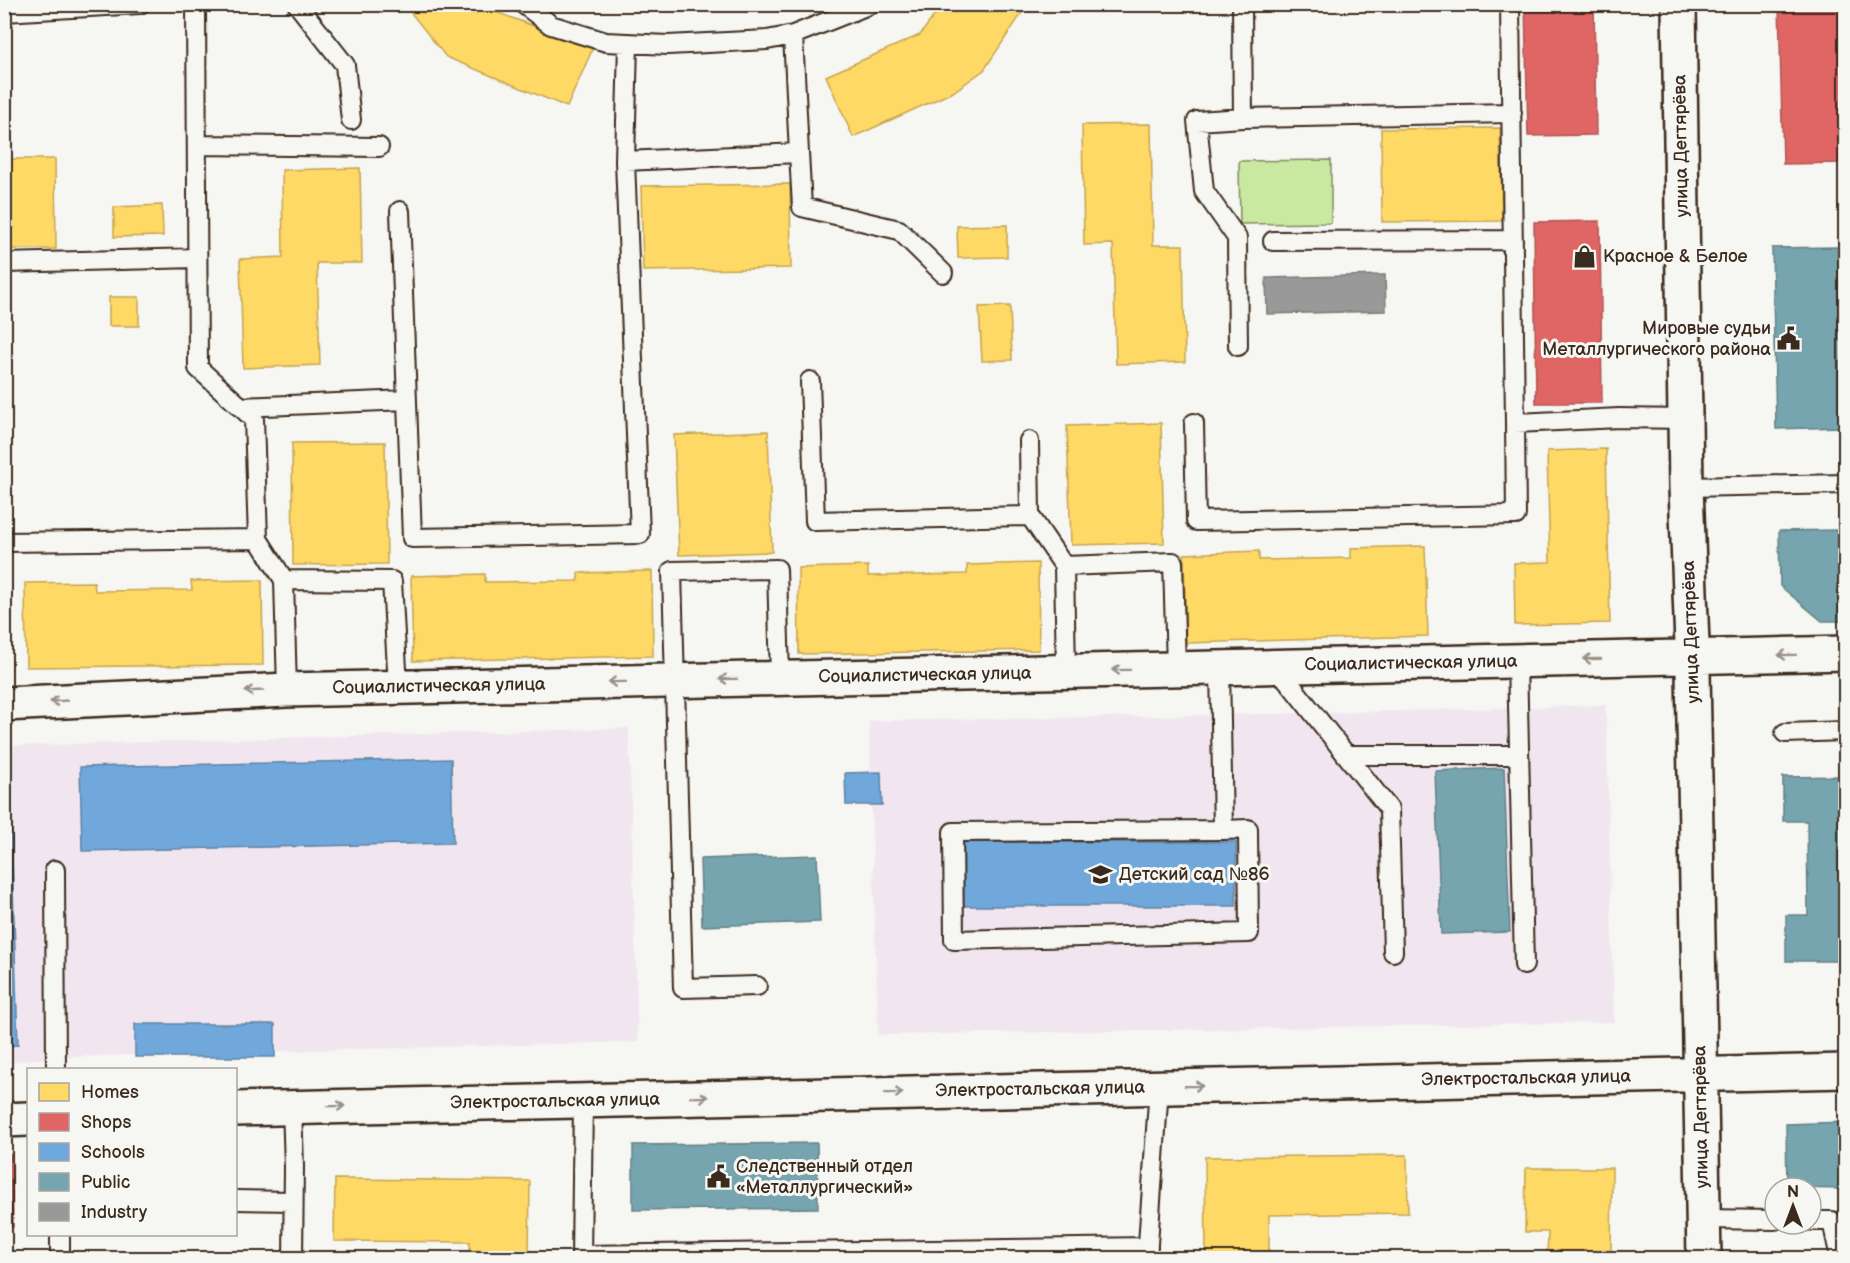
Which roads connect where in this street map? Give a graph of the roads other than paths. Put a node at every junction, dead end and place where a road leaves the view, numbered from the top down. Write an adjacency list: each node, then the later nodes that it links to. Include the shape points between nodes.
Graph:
1 (140, 4): 9 (lane)
2 (195, 4): 15 (lane)
3 (297, 4): 14 (lane, via 345,65)
4 (523, 4): 11 (lane, via 551,25 606,42)
5 (871, 4): 10 (lane)
6 (1242, 4): 13 (lane)
7 (1510, 4): 12 (lane)
8 (1679, 4): 29 (street, улица Дегтярёва)
9 (4, 12)
10 (793, 35): 11 (lane, via 668,45); 17 (lane)
11 (628, 43): 18 (lane)
12 (1512, 113): 13 (lane); 20 (lane)
13 (1243, 118): 25 (lane, via 1197,121 1204,191 1237,238)
14 (351, 120)
15 (197, 145): 16 (lane); 22 (lane)
16 (379, 147)
17 (799, 153): 18 (lane); 24 (lane, via 802,207 899,230)
18 (625, 161): 27 (lane, via 640,534 412,538)
19 (400, 212): 27 (lane)
20 (1514, 240): 21 (lane); 31 (lane)
21 (1273, 241)
22 (197, 258): 23 (lane); 28 (lane, via 198,368)
23 (4, 263)
24 (943, 273)
25 (1238, 346)
26 (810, 381): 35 (lane, via 815,521)
27 (407, 400): 28 (lane)
28 (240, 407): 36 (lane, via 254,419)
29 (1685, 419): 31 (lane); 34 (street, улица Дегтярёва)
30 (1194, 423): 31 (lane, via 1196,521 1516,515)
31 (1515, 423)
32 (1029, 441): 35 (lane)
33 (1845, 484): 34 (lane)
34 (1686, 487): 41 (street, улица Дегтярёва)
35 (1030, 516): 38 (lane)
36 (258, 539): 37 (lane); 39 (lane)
37 (4, 543)
38 (1064, 566): 45 (lane, via 1173,562); 46 (lane)
39 (284, 580): 49 (lane, via 392,581); 50 (lane)
40 (1845, 653): 41 (street, Социалистическая улица, one-way to 41)
41 (1692, 657): 42 (street, Социалистическая улица, one-way to 42); 63 (street, улица Дегтярёва)
42 (1517, 661): 43 (street, Социалистическая улица); 55 (lane)
43 (1276, 666): 44 (street, Социалистическая улица); 54 (lane)
44 (1220, 668): 45 (street, Социалистическая улица); 56 (lane)
45 (1176, 669): 46 (street, Социалистическая улица, one-way to 46)
46 (1066, 671): 47 (street, Социалистическая улица)
47 (780, 678): 48 (street, Социалистическая улица, one-way to 48); 48 (lane, via 777,569 672,572)
48 (675, 681): 49 (street, Социалистическая улица, one-way to 49); 60 (lane, via 683,988)
49 (398, 687): 50 (street, Социалистическая улица)
50 (287, 690): 51 (street, Социалистическая улица, one-way to 51)
51 (4, 704)
52 (1845, 731): 53 (lane)
53 (1785, 733)
54 (1346, 755): 55 (lane); 58 (lane, via 1389,809)
55 (1519, 755): 59 (lane)
56 (1222, 830): 56 (lane, via 1248,829 1249,933 954,940 953,832)
57 (55, 870): 61 (lane)
58 (1393, 952)
59 (1524, 965)
60 (757, 986)
61 (56, 1068)
62 (1845, 1071): 63 (street, Электростальская улица)
63 (1700, 1075): 64 (street, Электростальская улица, one-way to 63); 72 (street, улица Дегтярёва)
64 (1159, 1087): 65 (street, Электростальская улица, one-way to 64); 76 (lane)
65 (583, 1100): 66 (street, Электростальская улица, one-way to 65); 77 (lane)
66 (292, 1107): 67 (street, Электростальская улица); 71 (lane)
67 (237, 1110)
68 (27, 1119): 69 (street)
69 (4, 1120)
70 (237, 1200): 71 (lane)
71 (293, 1201): 79 (lane)
72 (1703, 1219): 73 (lane); 80 (street, улица Дегтярёва)
73 (1763, 1220)
74 (1823, 1221): 81 (lane, via 1832,1221)
75 (60, 1236): 78 (lane)
76 (1148, 1253): 77 (lane)
77 (581, 1257)
78 (60, 1258)
79 (293, 1258)
80 (1704, 1258)
81 (1840, 1258)

